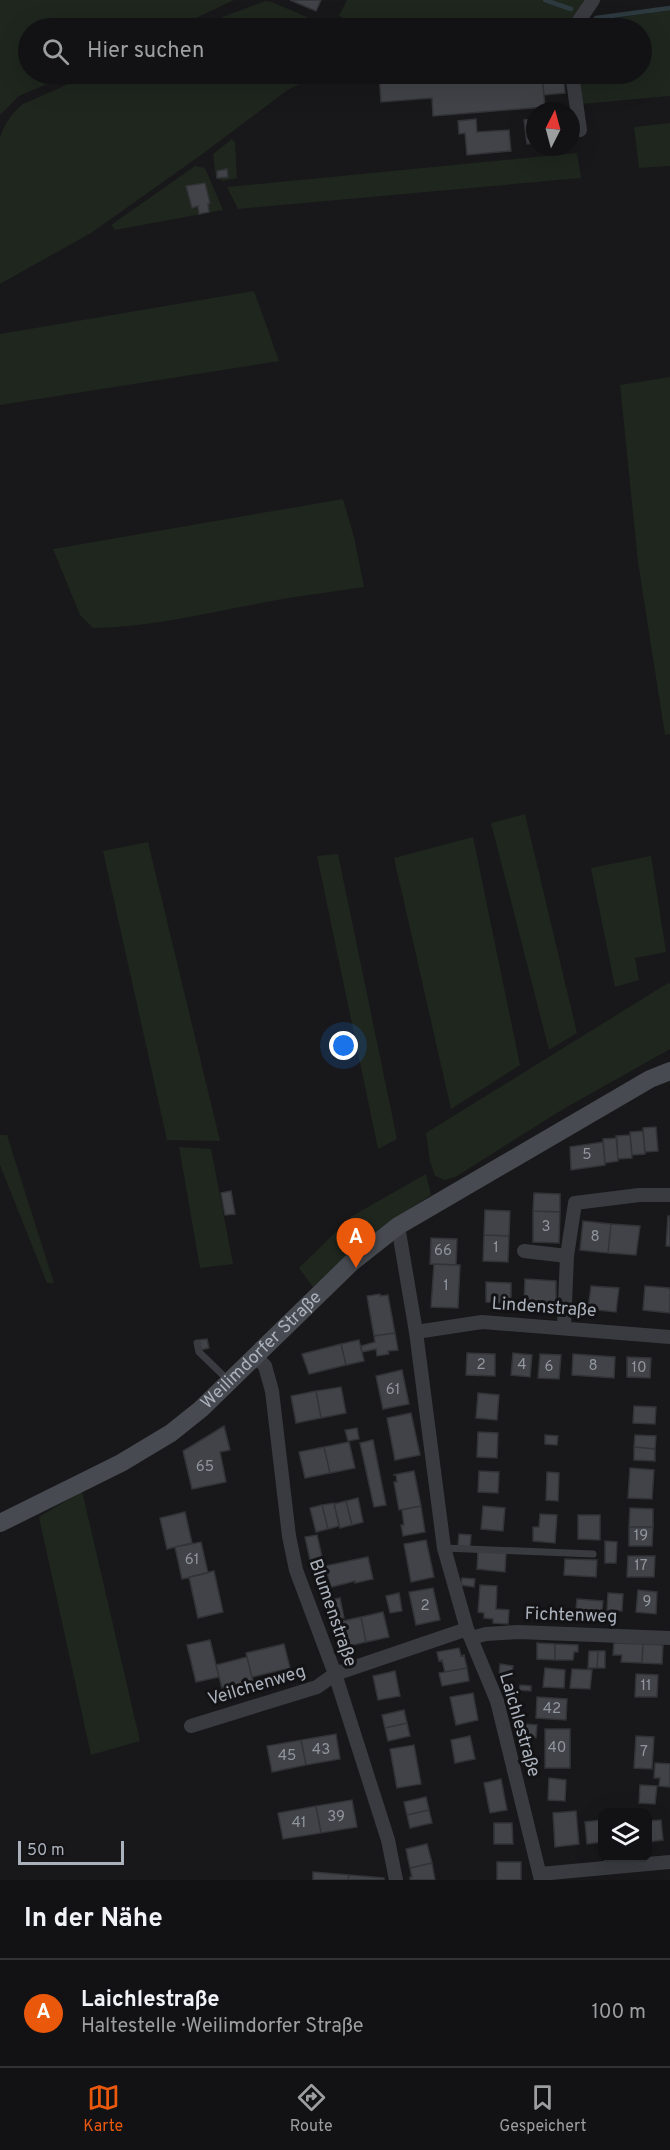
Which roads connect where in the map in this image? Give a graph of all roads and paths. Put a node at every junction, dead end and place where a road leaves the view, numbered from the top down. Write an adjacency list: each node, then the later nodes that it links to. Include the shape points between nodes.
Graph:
1 (593, 0): 2 (street)
2 (581, 18)
3 (573, 84): 4 (street)
4 (576, 102)
5 (670, 1071): 7 (main road, Weilimdorfer Straße, via 650,1079)
6 (670, 1194): 9 (street, via 575,1203)
7 (398, 1227): 11 (street, Laichlestraße); 14 (main road, Weilimdorfer Straße, via 351,1263)
8 (524, 1251): 9 (street)
9 (567, 1256): 10 (street)
10 (564, 1327): 11 (street, Lindenstraße, via 482,1322); 12 (street, Lindenstraße)
11 (417, 1332): 17 (street, Laichlestraße)
12 (670, 1337)
13 (197, 1343): 15 (lane, via 199,1352)
14 (255, 1356): 15 (main road, Weilimdorfer Straße); 21 (street, Blumenstraße, via 265,1366 272,1391 296,1570)
15 (229, 1381): 16 (main road, Weilimdorfer Straße, via 171,1433 121,1463)
16 (0, 1523)
17 (444, 1548): 18 (lane); 19 (street, Laichlestraße)
18 (593, 1554)
19 (469, 1633): 20 (street, Fichtenweg); 21 (street, Veilchenweg); 24 (street, Laichlestraße, via 497,1701)
20 (670, 1638)
21 (335, 1674): 22 (street, Veilchenweg, via 317,1687); 25 (street, Blumenstraße, via 388,1840)
22 (191, 1726)
23 (670, 1862): 24 (street)
24 (540, 1877)
25 (396, 1880)

